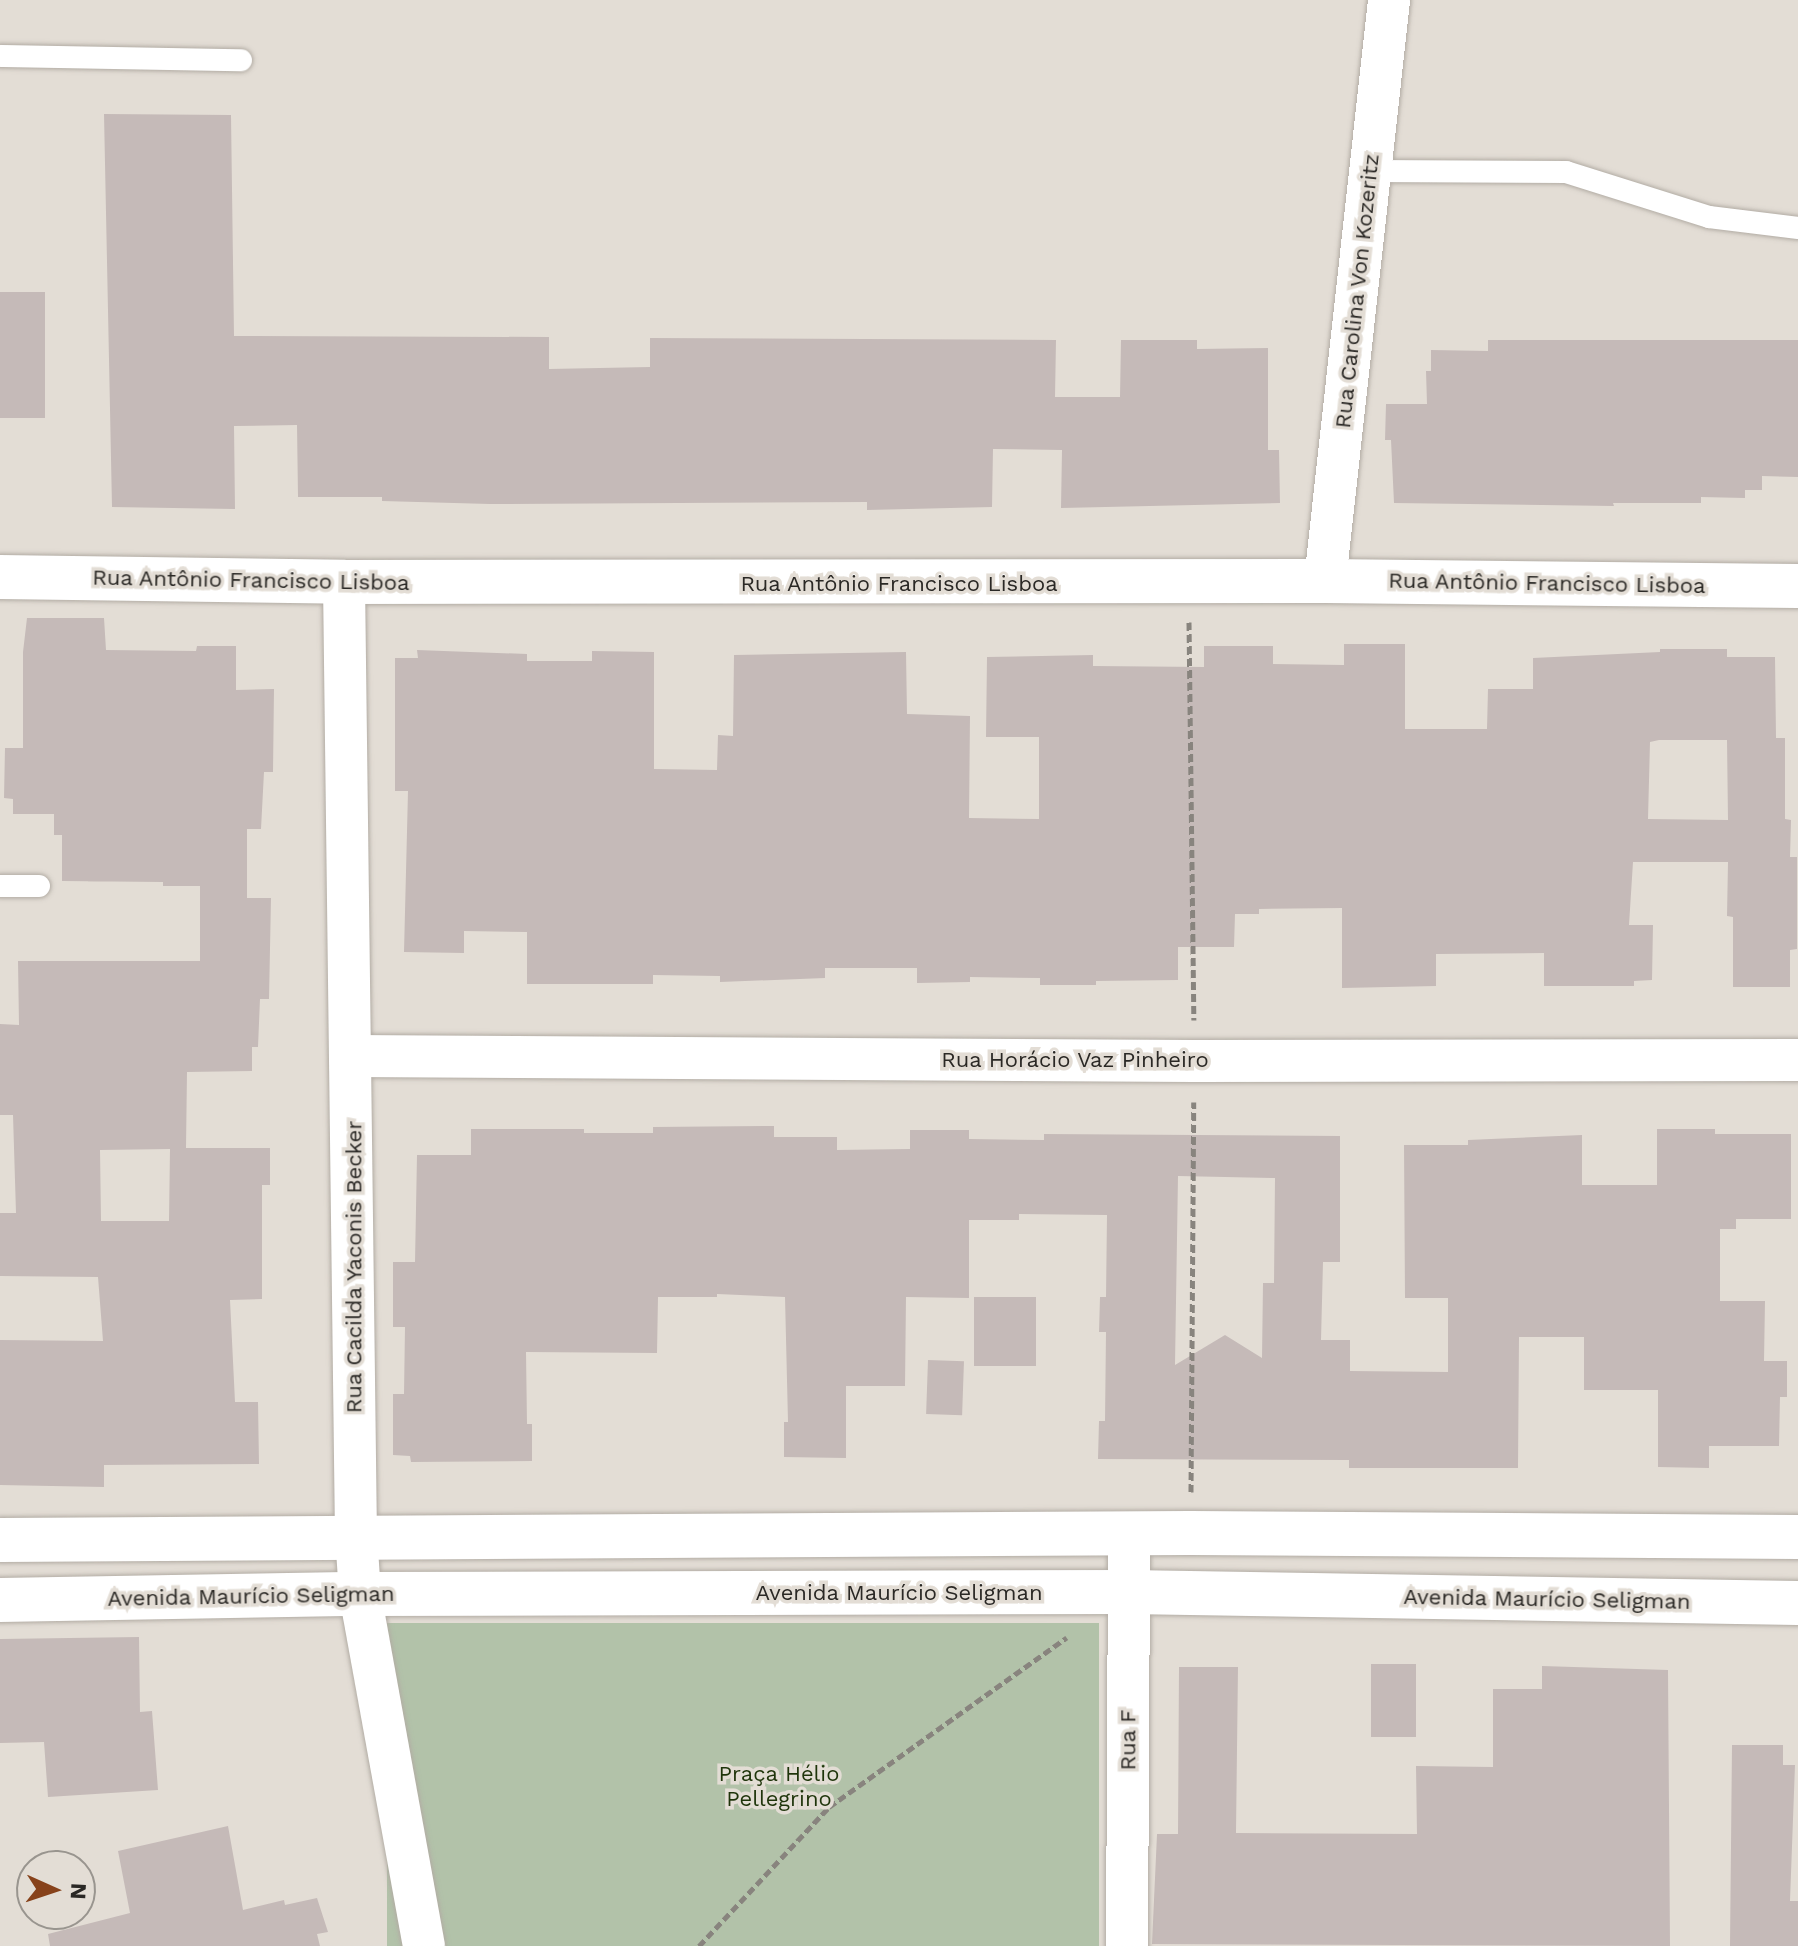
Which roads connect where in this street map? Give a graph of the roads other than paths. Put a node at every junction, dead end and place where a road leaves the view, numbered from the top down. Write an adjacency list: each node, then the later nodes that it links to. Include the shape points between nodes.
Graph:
1 (1389, 0): 4 (street, Rua Carolina Von Kozeritz)
2 (0, 56): 3 (lane)
3 (241, 60)
4 (1370, 171): 5 (lane, via 1566,172 1709,217); 7 (street, Rua Carolina Von Kozeritz)
5 (1798, 228)
6 (0, 577): 8 (main road, Rua Antônio Francisco Lisboa)
7 (1325, 581): 8 (main road, Rua Antônio Francisco Lisboa); 9 (main road, Rua Antônio Francisco Lisboa)
8 (344, 582): 12 (street, Rua Cacilda Yaconis Becker)
9 (1798, 586)
10 (0, 886): 11 (lane)
11 (39, 886)
12 (352, 1056): 13 (street, Rua Horácio Vaz Pinheiro); 15 (street, Rua Cacilda Yaconis Becker)
13 (1798, 1060)
14 (1129, 1533): 15 (main road); 16 (main road); 18 (street, Rua F)
15 (356, 1535): 17 (main road); 19 (street, Rua Cacilda Yaconis Becker)
16 (1798, 1537)
17 (0, 1540)
18 (1129, 1592): 19 (main road, Avenida Maurício Seligman); 21 (main road, Avenida Maurício Seligman); 23 (street, Rua F)
19 (360, 1594): 20 (main road, Avenida Maurício Seligman); 22 (street, Rua Cacilda Yaconis Becker)
20 (0, 1600)
21 (1798, 1603)
22 (424, 1946)
23 (1127, 1946)

